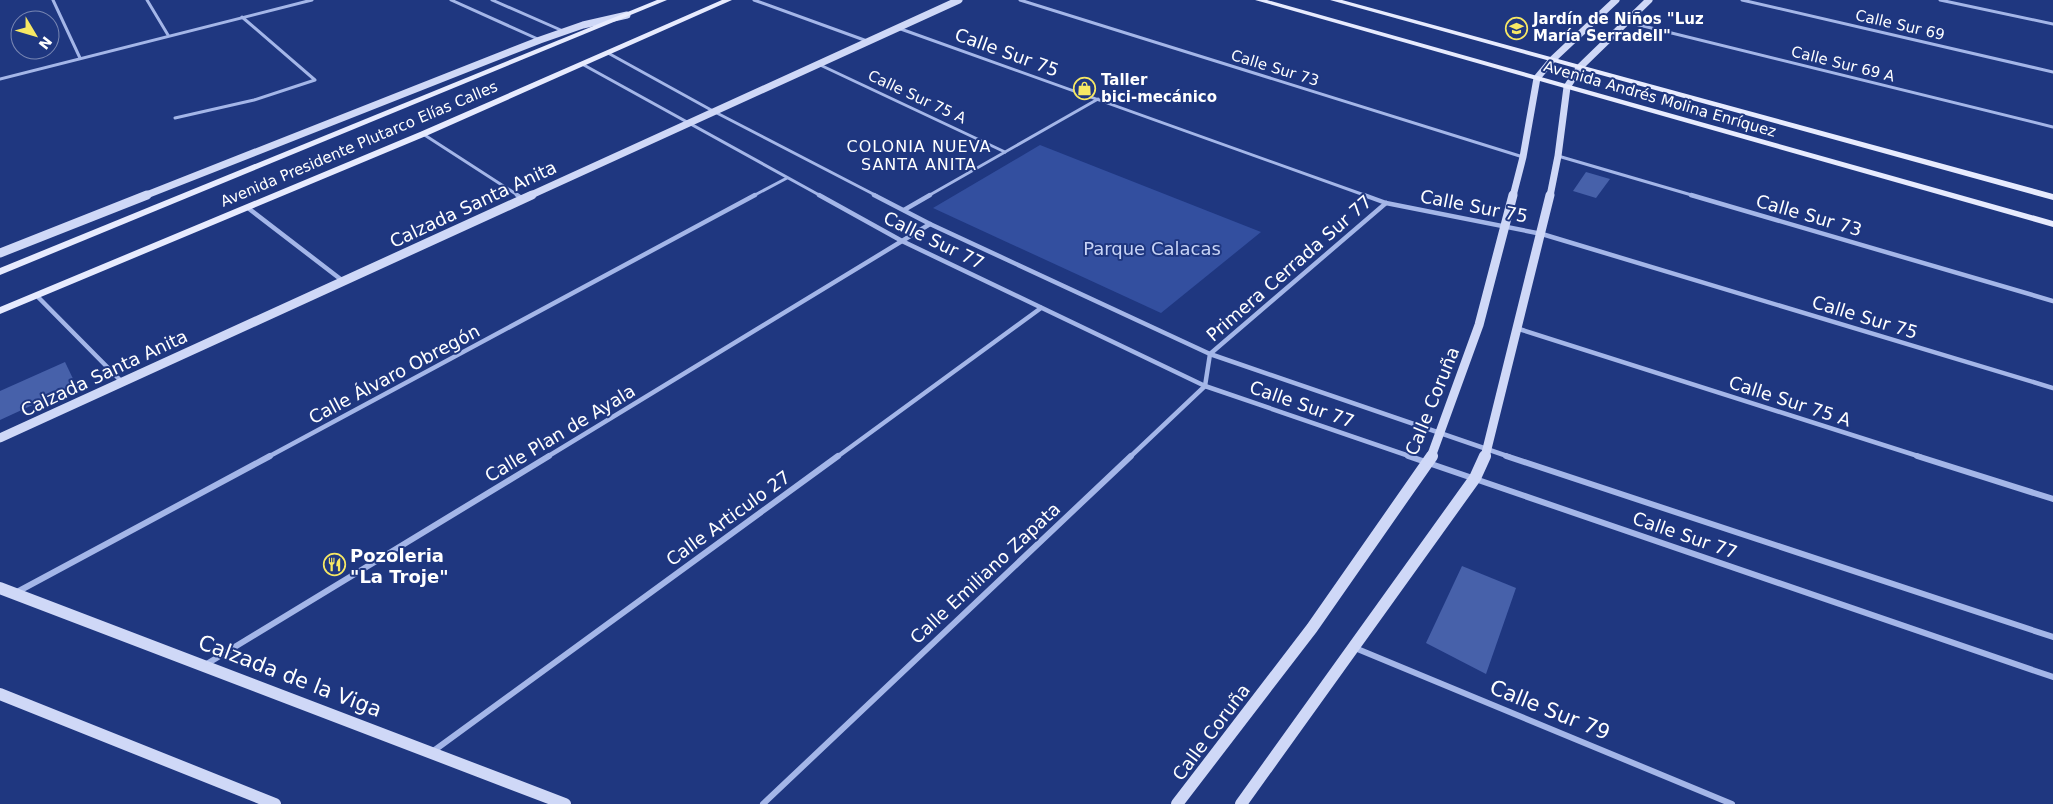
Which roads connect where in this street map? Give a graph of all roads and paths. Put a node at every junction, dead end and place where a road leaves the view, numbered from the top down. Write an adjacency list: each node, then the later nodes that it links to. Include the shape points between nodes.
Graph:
1 (53, 0): 27 (street)
2 (147, 0): 23 (street)
3 (312, 0): 18 (street)
4 (451, 0): 24 (street)
5 (492, 0): 22 (street)
6 (664, 0): 17 (main road, Avenida Presidente Plutarco Elías Calles)
7 (728, 0): 26 (main road, Avenida Presidente Plutarco Elías Calles)
8 (754, 0): 25 (street)
9 (958, 0): 21 (street, Calzada Santa Anita)
10 (1020, 0): 44 (street, Calle Sur 73)
11 (1259, 0): 33 (main road, Avenida Andrés Molina Enríquez)
12 (1334, 0): 28 (main road, Avenida Andrés Molina Enríquez)
13 (1616, 0): 28 (street, Calle Coruña)
14 (1649, 0): 19 (street)
15 (1742, 0): 32 (street, Calle Sur 69)
16 (1940, 0): 20 (street)
17 (628, 15): 22 (street, Avenida Presidente Plutarco Elías Calles); 57 (main road, Avenida Presidente Plutarco Elías Calles)
18 (242, 17): 23 (street); 38 (street, via 315,80 247,102)
19 (1627, 22): 31 (street); 40 (street, Calle Sur 69 A)
20 (2053, 24)
21 (898, 28): 25 (street, Calzada Santa Anita); 36 (street, Calle Sur 75)
22 (563, 31): 24 (street, Avenida Presidente Plutarco Elías Calles)
23 (168, 35): 27 (street)
24 (540, 40): 56 (street, Avenida Presidente Plutarco Elías Calles)
25 (867, 42): 30 (street, Calzada Santa Anita)
26 (608, 53): 29 (main road, Avenida Presidente Plutarco Elías Calles); 37 (street, Calle Sur 77)
27 (80, 58): 34 (street)
28 (1552, 60): 31 (main road, Avenida Andrés Molina Enríquez); 33 (street, Calle Coruña)
29 (582, 64): 39 (street, Calle Sur 77); 41 (main road, Avenida Presidente Plutarco Elías Calles)
30 (818, 64): 37 (street, Calzada Santa Anita); 42 (street, Calle Sur 75 A)
31 (1580, 67): 35 (street); 46 (main road, Avenida Andrés Molina Enríquez)
32 (2053, 72)
33 (1537, 78): 35 (main road, Avenida Andrés Molina Enríquez); 44 (street, Calle Coruña)
34 (0, 79)
35 (1566, 87): 43 (street); 52 (main road, Avenida Andrés Molina Enríquez)
36 (1098, 99): 42 (street); 48 (street, Calle Sur 75)
37 (713, 111): 39 (street, Calzada Santa Anita); 50 (street, Calle Sur 77)
38 (175, 118)
39 (688, 124): 45 (street, Calle Sur 77); 47 (street, Calzada Santa Anita)
40 (2053, 127)
41 (423, 134): 47 (street); 49 (main road, Avenida Presidente Plutarco Elías Calles)
42 (1006, 152): 50 (street)
43 (1558, 156): 54 (street); 60 (street, Calle Sur 73)
44 (1523, 157): 53 (street, Calle Coruña)
45 (787, 178): 55 (street, Calle Sur 77); 75 (street, Calle Álvaro Obregón)
46 (2053, 197)
47 (523, 199): 58 (street, Calzada Santa Anita)
48 (1386, 204): 53 (street, Calle Sur 75); 64 (street, Primera Cerrada Sur 77)
49 (248, 208): 58 (street); 59 (main road, Avenida Presidente Plutarco Elías Calles)
50 (904, 210): 51 (street, Calle Sur 77)
51 (930, 224): 55 (street, Calle Plan de Ayala); 64 (street, Calle Sur 77)
52 (2053, 224)
53 (1506, 225): 54 (street, Calle Sur 75); 68 (street, Calle Coruña, via 1479,325)
54 (1542, 234): 63 (street); 67 (street, Calle Sur 75)
55 (902, 241): 61 (street, Calle Sur 77); 78 (street, Calle Plan de Ayala)
56 (0, 253)
57 (0, 272)
58 (344, 281): 65 (street, Calzada Santa Anita)
59 (37, 296): 62 (main road, Avenida Presidente Plutarco Elías Calles); 65 (street)
60 (2053, 301)
61 (1041, 308): 66 (street, Calle Sur 77); 81 (street, Calle Articulo 27)
62 (0, 311)
63 (1519, 328): 70 (street); 73 (street, Calle Sur 75 A)
64 (1210, 354): 66 (street); 68 (street, Calle Sur 77)
65 (122, 382): 69 (street, Calzada Santa Anita)
66 (1205, 386): 71 (street, Calle Sur 77); 84 (street, Calle Emiliano Zapata)
67 (2053, 388)
68 (1441, 434): 70 (street, Calle Sur 77); 71 (street, Calle Coruña)
69 (0, 438)
70 (1488, 450): 72 (street); 76 (street, Calle Sur 77)
71 (1429, 462): 72 (street, Calle Sur 77); 85 (street, Calle Coruña, via 1312,628)
72 (1475, 478): 77 (street); 79 (street, Calle Sur 77)
73 (2053, 499)
74 (0, 588): 75 (street, Calzada de la Viga)
75 (14, 593): 78 (street, Calzada de la Viga)
76 (2053, 637)
77 (1355, 648): 86 (street); 87 (street, Calle Sur 79)
78 (205, 665): 81 (street, Calzada de la Viga)
79 (2053, 677)
80 (0, 694): 82 (street)
81 (432, 752): 83 (street, Calzada de la Viga)
82 (275, 804)
83 (565, 804)
84 (763, 804)
85 (1178, 804)
86 (1241, 804)
87 (1732, 804)

